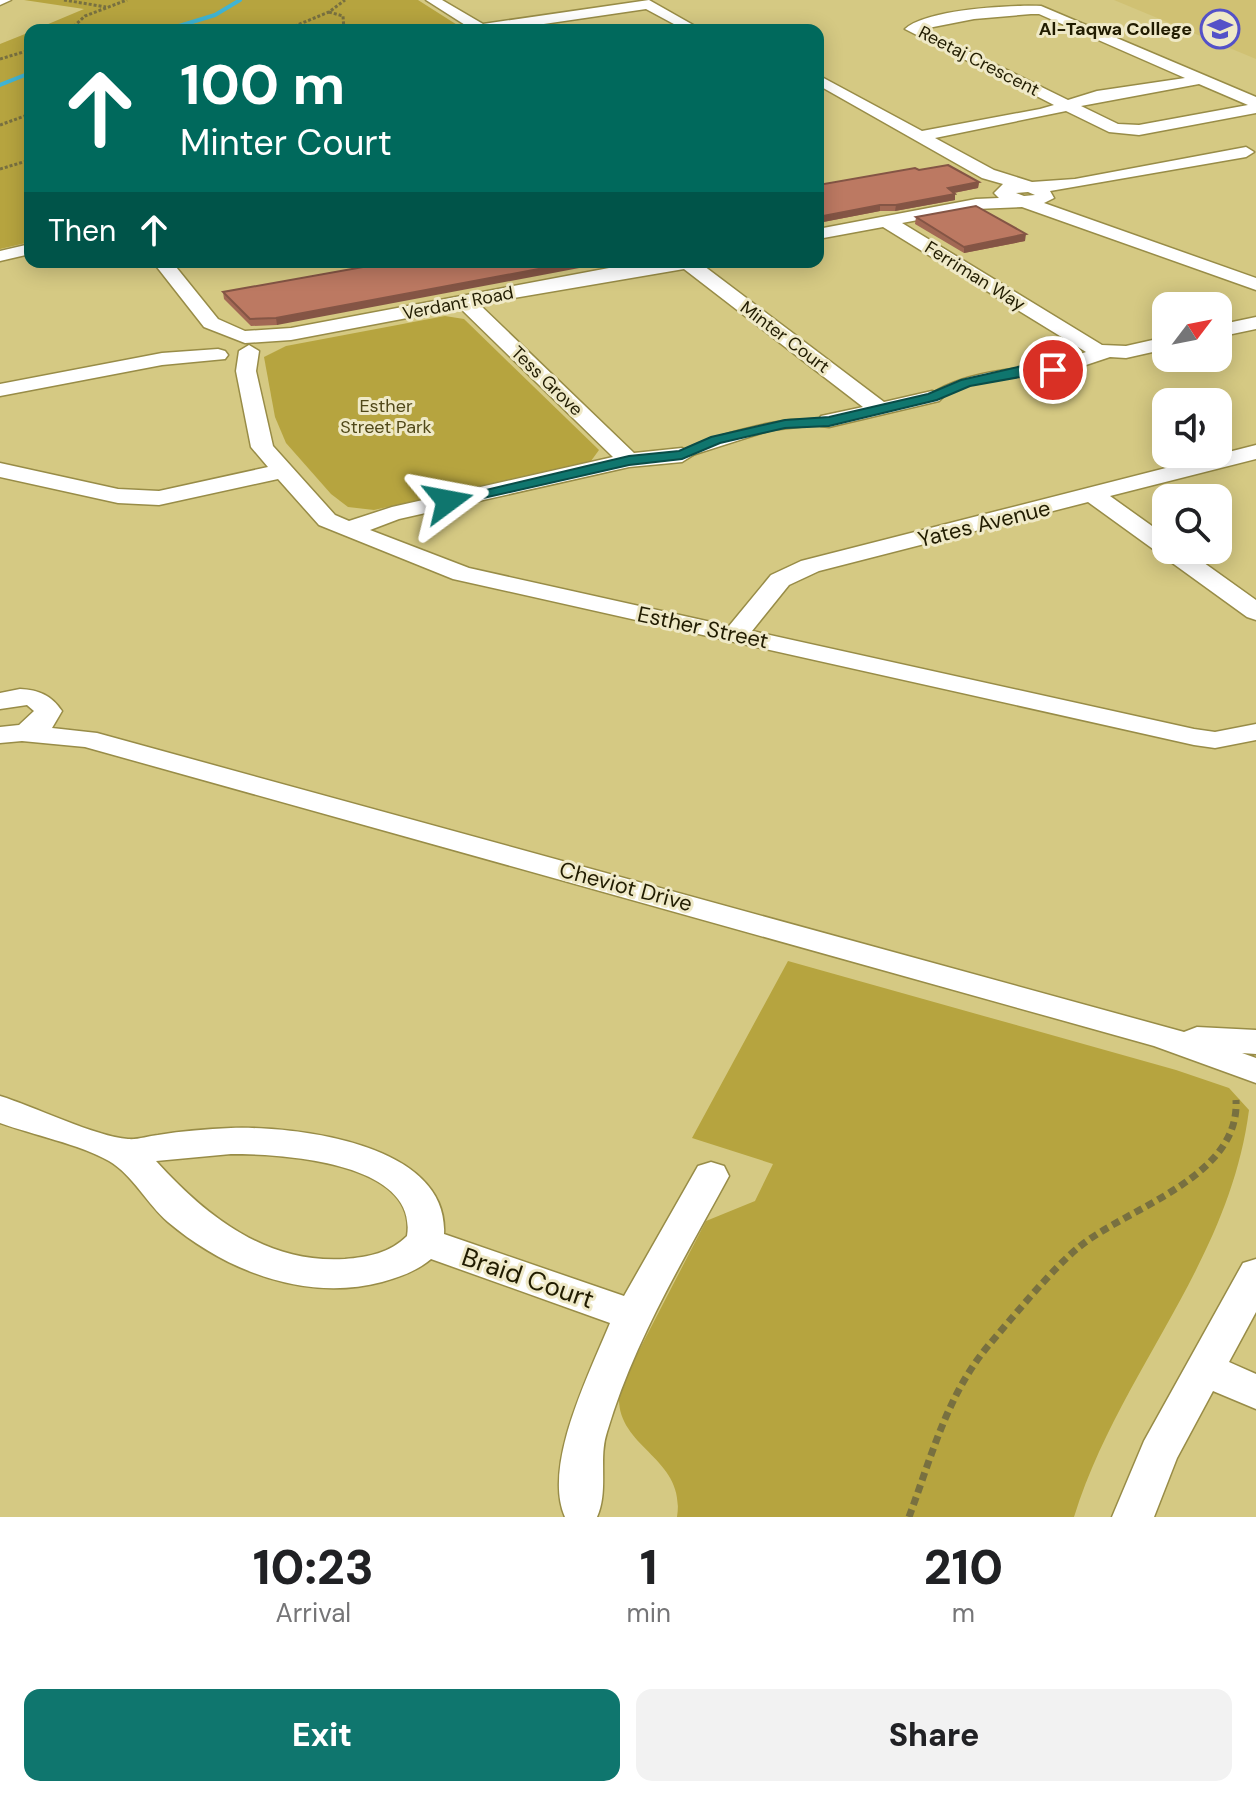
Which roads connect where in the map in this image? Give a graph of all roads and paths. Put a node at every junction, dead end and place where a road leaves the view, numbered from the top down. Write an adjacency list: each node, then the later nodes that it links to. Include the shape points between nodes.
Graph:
1 (64, 0): 6 (path)
2 (127, 0): 6 (path)
3 (345, 0): 7 (path)
4 (433, 0): 11 (street)
5 (644, 2): 12 (street); 13 (street)
6 (106, 7): 8 (path)
7 (329, 12): 9 (path); 10 (path, via 343,16)
8 (76, 24)
9 (300, 24)
10 (344, 24)
11 (471, 24)
12 (510, 24)
13 (684, 24)
14 (24, 52): 15 (path)
15 (0, 59)
16 (1197, 80): 18 (street, Reetaj Crescent); 19 (street, via 1097,96); 19 (street, Reetaj Crescent, via 1041,10 928,22 912,29)
17 (824, 82): 22 (street)
18 (1256, 106): 19 (street, Reetaj Crescent, via 1130,130)
19 (1069, 107): 22 (street)
20 (24, 116): 21 (path)
21 (0, 125)
22 (919, 136): 26 (street)
23 (1249, 157): 27 (street, via 1221,157)
24 (24, 162): 25 (path)
25 (0, 169)
26 (988, 174): 28 (street); 29 (street)
27 (1075, 184): 29 (street); 30 (street)
28 (1004, 193): 29 (street); 31 (street)
29 (1026, 194): 30 (street, via 1045,192); 31 (street); 32 (street)
30 (1045, 198): 32 (street)
31 (976, 204): 33 (street)
32 (1069, 216): 42 (street)
33 (886, 221): 34 (street); 49 (street, Ferriman Way, via 1088,347)
34 (824, 233)
35 (24, 250): 36 (street)
36 (0, 256)
37 (166, 268): 46 (street)
38 (638, 268): 41 (street, Verdant Road)
39 (650, 268): 41 (street, Verdant Road)
40 (698, 268): 53 (street, Minter Court)
41 (625, 271): 43 (street, Verdant Road)
42 (1252, 284)
43 (465, 302): 48 (street, Verdant Road, via 291,334); 57 (street, Tess Grove)
44 (1254, 322): 45 (street)
45 (1232, 328)
46 (214, 344): 48 (street); 48 (street, Verdant Road); 51 (street)
47 (1152, 346): 49 (street)
48 (246, 349): 59 (street, Esther Street, via 262,447)
49 (1106, 352): 50 (street)
50 (1059, 368): 52 (lane, via 965,382)
51 (0, 390)
52 (932, 397): 53 (street)
53 (880, 409): 54 (street)
54 (829, 421): 56 (lane, via 752,431)
55 (1256, 452): 60 (street, Yates Avenue)
56 (682, 455): 57 (street)
57 (629, 460): 61 (street, via 392,514)
58 (0, 470): 59 (street, via 118,496 159,498)
59 (282, 471): 61 (street, Esther Street, via 327,520)
60 (1094, 495): 62 (street); 65 (street, Yates Avenue, via 810,566 780,580)
61 (350, 529): 65 (street, Esther Street, via 462,574)
62 (1152, 537)
63 (1190, 564): 64 (street)
64 (1256, 612)
65 (736, 634): 68 (street, Esther Street, via 1194,737 1215,740)
66 (3, 699): 67 (street, via 31,698)
67 (45, 705): 69 (street, via 45,720); 70 (street, Cheviot Drive)
68 (1256, 732)
69 (10, 736): 70 (street, Cheviot Drive)
70 (87, 739): 71 (street, Cheviot Drive)
71 (1164, 1037): 72 (street, Cheviot Drive); 73 (street, Cheviot Drive)
72 (1256, 1042)
73 (1256, 1071)
74 (1236, 1100): 84 (path, via 1237,1120 1211,1160 1183,1185 1079,1247 987,1348 956,1391)
75 (0, 1109): 76 (street)
76 (124, 1153): 78 (street, via 211,1235 290,1269 332,1277 362,1274 403,1260); 78 (street, via 238,1140 349,1156 378,1167 420,1201 426,1223)
77 (711, 1176): 80 (street)
78 (423, 1241): 80 (street, Braid Court)
79 (1256, 1274): 81 (street)
80 (633, 1315): 83 (street, via 585,1435)
81 (1207, 1370): 82 (street); 85 (street, via 1158,1458)
82 (1256, 1392)
83 (581, 1505)
84 (909, 1517)
85 (1133, 1517)

